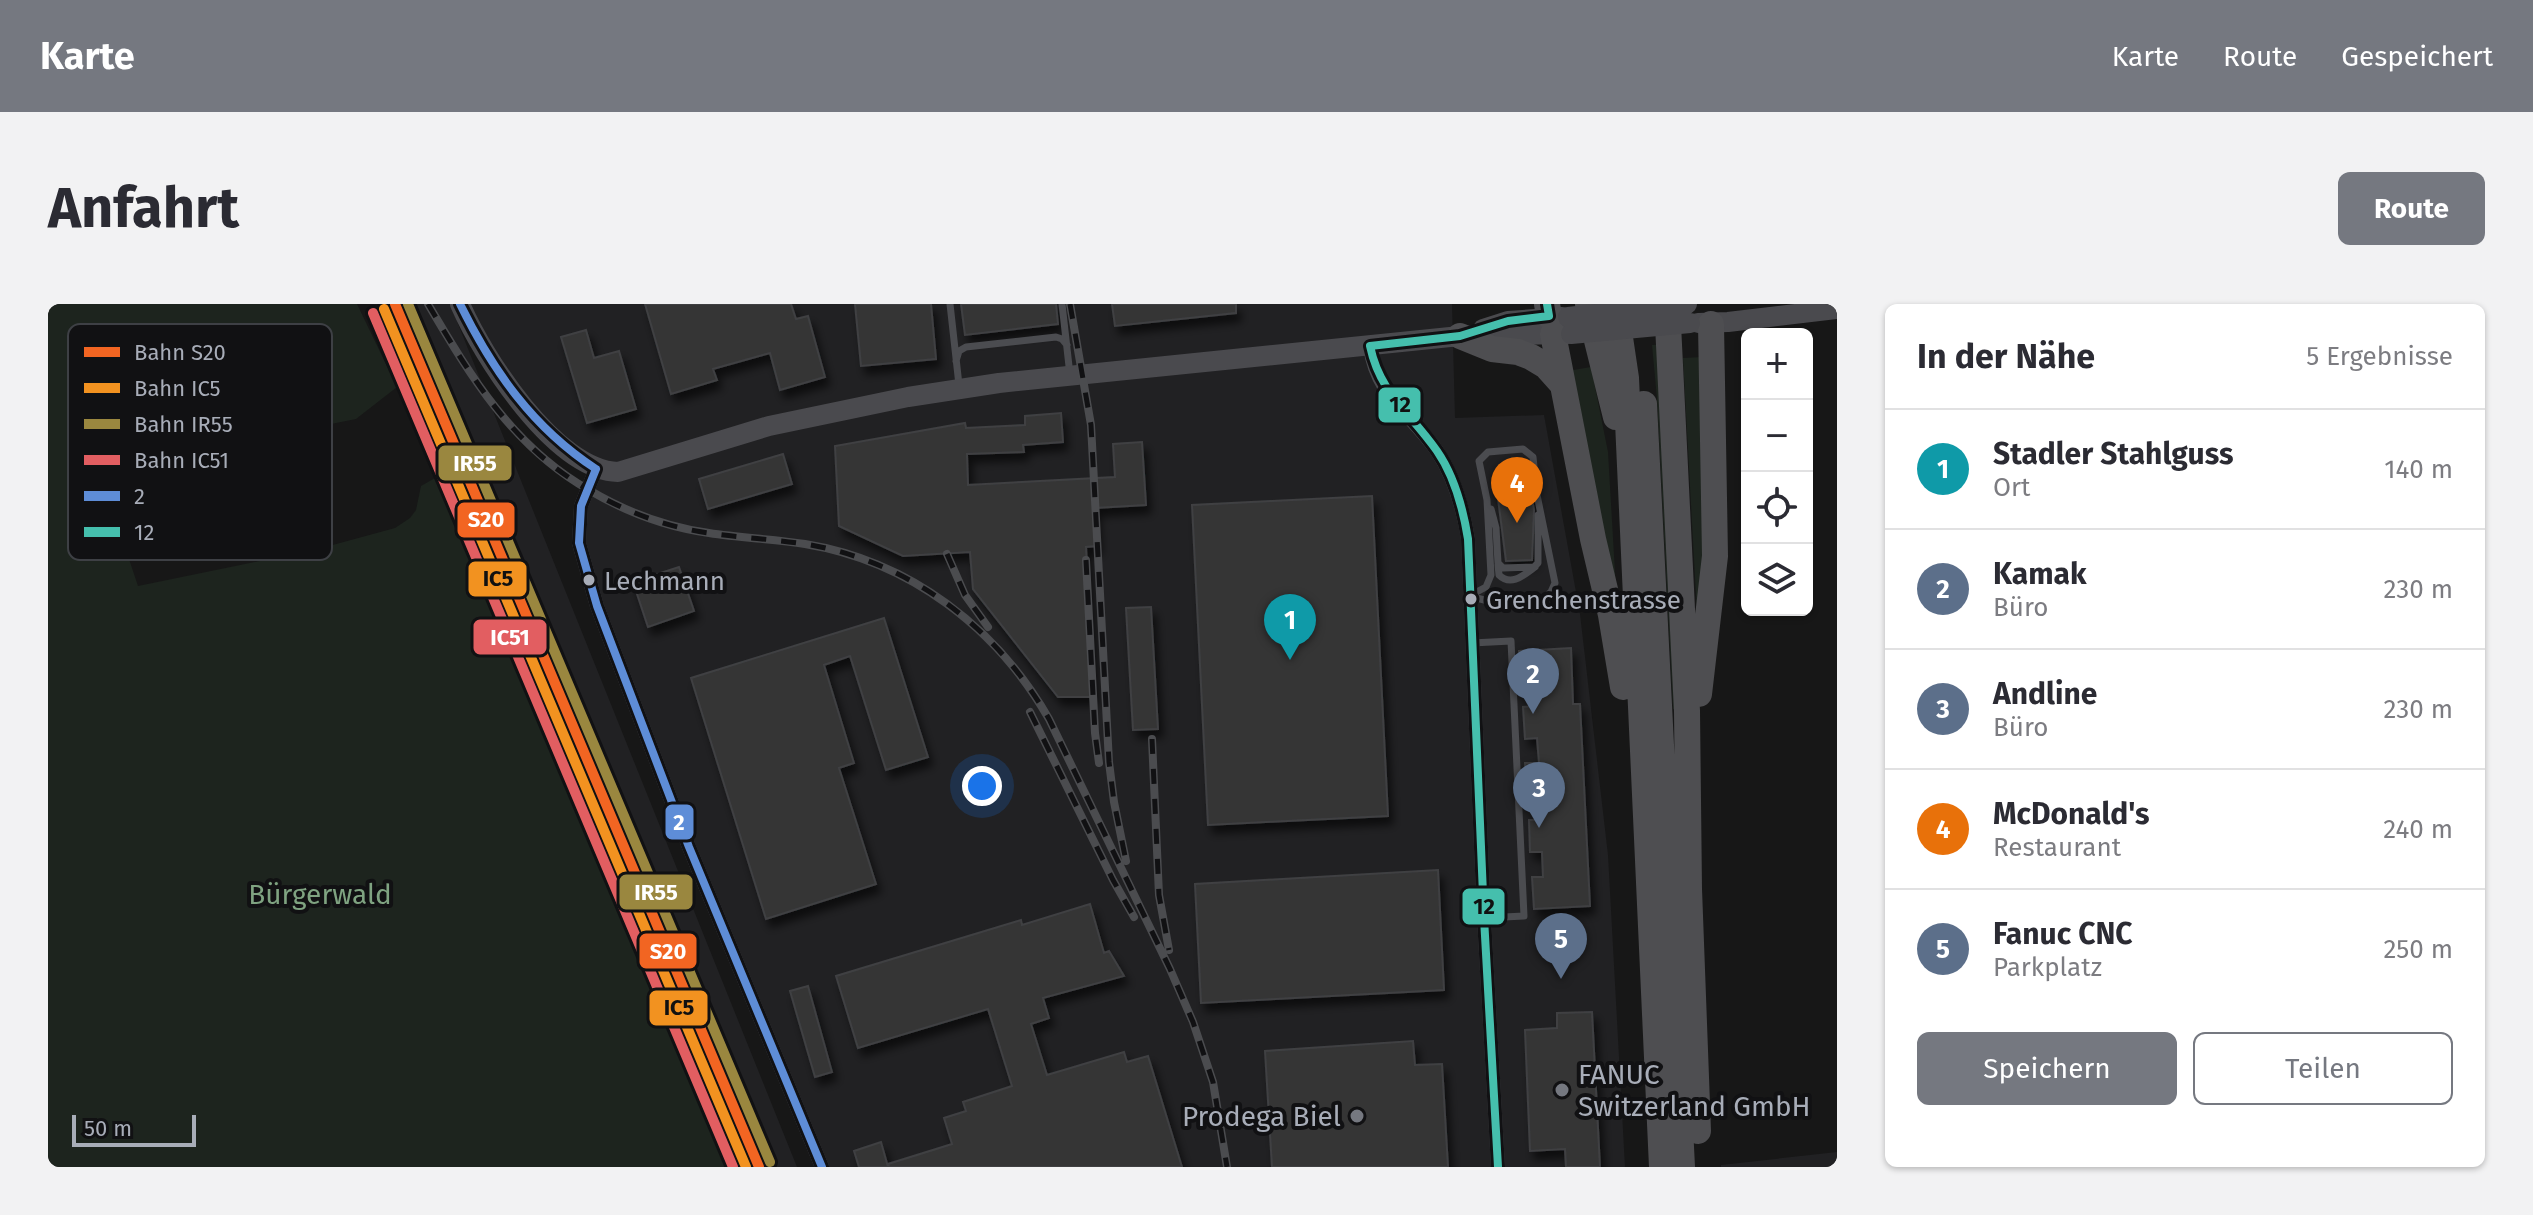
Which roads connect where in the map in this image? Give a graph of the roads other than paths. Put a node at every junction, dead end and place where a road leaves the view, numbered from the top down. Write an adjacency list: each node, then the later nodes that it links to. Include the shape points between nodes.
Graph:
1 (460, 304): 17 (main road, via 504,381 556,441)
2 (950, 304): 13 (lane)
3 (1062, 304): 11 (lane)
4 (1615, 304): 20 (highway, via 1626,378)
5 (1633, 304): 29 (highway, via 1646,429)
6 (1667, 304): 25 (highway, via 1687,696)
7 (1837, 309): 8 (main road)
8 (1697, 312): 9 (main road, bridge); 25 (highway, via 1715,556 1698,711 1701,979)
9 (1563, 318): 10 (main road, via 1508,321); 15 (highway); 20 (highway, via 1617,426)
10 (1460, 336): 12 (main road); 15 (highway, via 1531,357)
11 (1067, 345): 13 (lane, via 1056,337 966,347); 14 (lane)
12 (1370, 346): 14 (main road); 21 (street, via 1387,393 1427,437 1455,485 1468,539)
13 (956, 361): 16 (lane)
14 (1070, 377): 16 (main road)
15 (1563, 385): 23 (highway, via 1619,655)
16 (959, 389): 17 (main road, via 782,423 618,472)
17 (596, 469): 26 (street, via 581,506 579,543 597,606 689,847)
18 (1537, 495): 19 (lane, via 1531,453 1488,452 1478,466); 19 (lane, via 1536,566 1503,568 1498,563 1496,528); 21 (lane, via 1555,574 1551,592 1537,600)
19 (1487, 500): 21 (lane, via 1490,580)
20 (1631, 538): 23 (highway)
21 (1469, 596): 22 (street)
22 (1472, 643): 24 (street); 24 (lane, via 1511,641 1524,916)
23 (1650, 917): 28 (highway)
24 (1484, 918): 27 (street)
25 (1696, 1029): 30 (highway)
26 (822, 1167)
27 (1498, 1167)
28 (1662, 1167)
29 (1682, 1167)
30 (1697, 1167)

